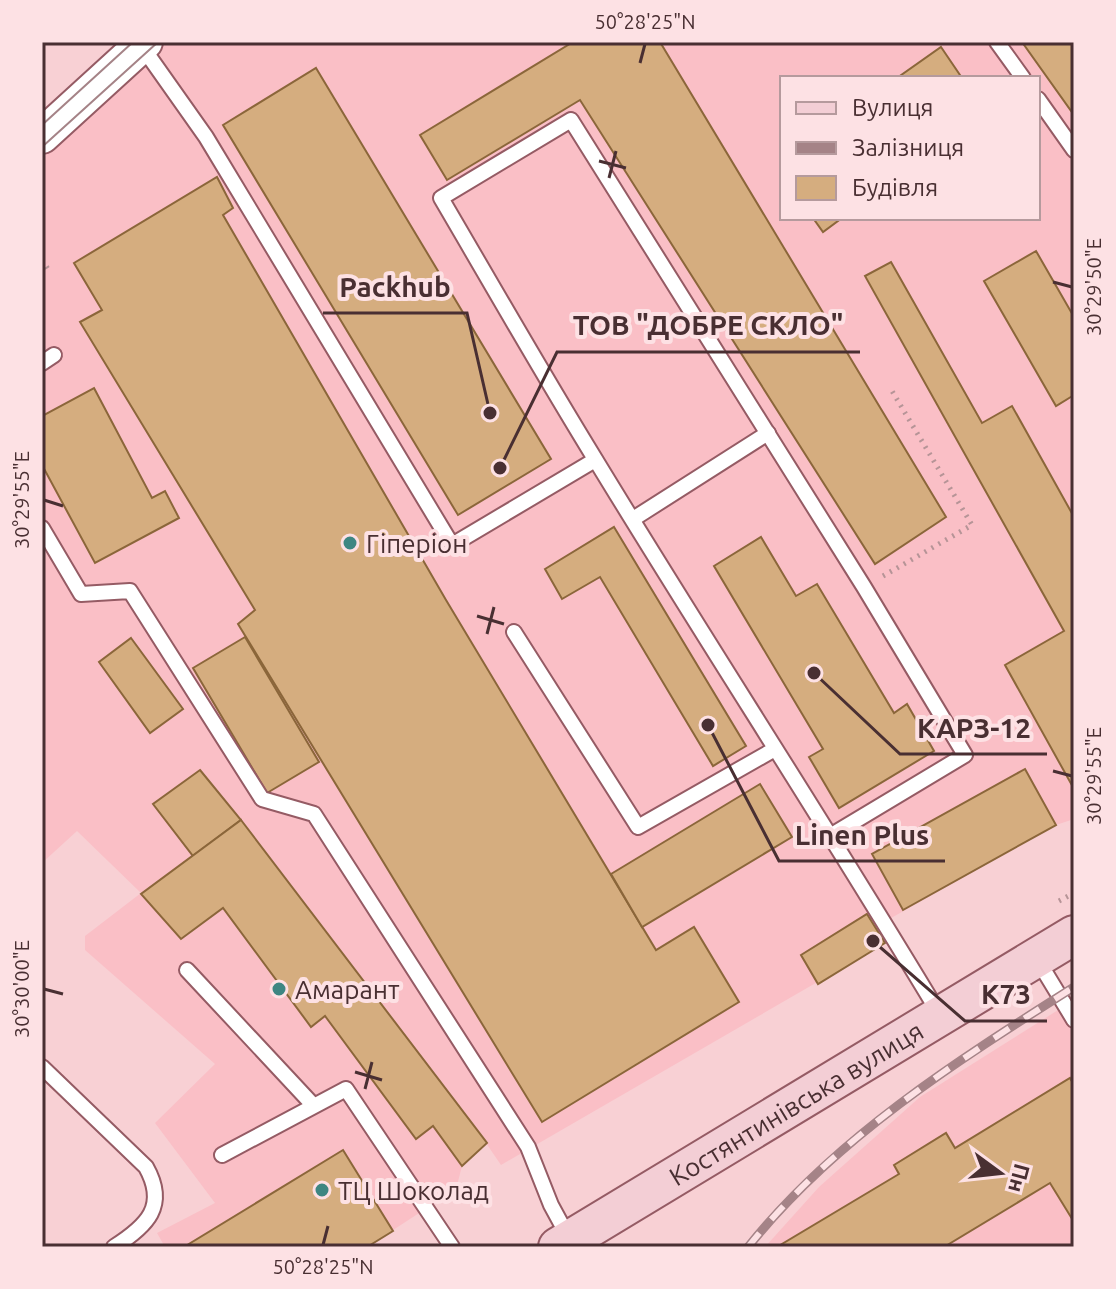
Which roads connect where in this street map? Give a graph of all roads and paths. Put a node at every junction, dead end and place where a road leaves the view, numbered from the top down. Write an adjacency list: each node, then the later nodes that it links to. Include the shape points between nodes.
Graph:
1 (997, 42): 3 (lane)
2 (143, 44): 5 (street); 11 (lane, via 206,137 452,545)
3 (1022, 76)
4 (1040, 102): 6 (lane)
5 (42, 136)
6 (1074, 150)
7 (42, 260): 8 (path)
8 (48, 269)
9 (892, 391): 14 (path, via 972,525)
10 (768, 433): 11 (lane, via 571,120 441,198); 12 (lane); 14 (lane)
11 (595, 460): 12 (lane)
12 (633, 519): 16 (lane)
13 (42, 528): 26 (lane, via 81,594 130,591 262,799 314,814 528,1147)
14 (864, 587): 17 (lane, via 965,755)
15 (514, 632): 16 (lane, via 638,827)
16 (775, 749): 17 (lane)
17 (830, 836): 21 (lane)
18 (1074, 935): 19 (main road, Костянтинівська вулиця)
19 (1036, 958): 21 (main road, Костянтинівська вулиця); 22 (lane)
20 (187, 970): 24 (lane)
21 (940, 1015): 26 (main road, Костянтинівська вулиця)
22 (1074, 1020)
23 (42, 1067): 27 (lane, via 146,1167 156,1184 147,1222)
24 (313, 1105): 25 (lane); 28 (lane, via 346,1089)
25 (222, 1155)
26 (564, 1244)
27 (122, 1245)
28 (452, 1247)

